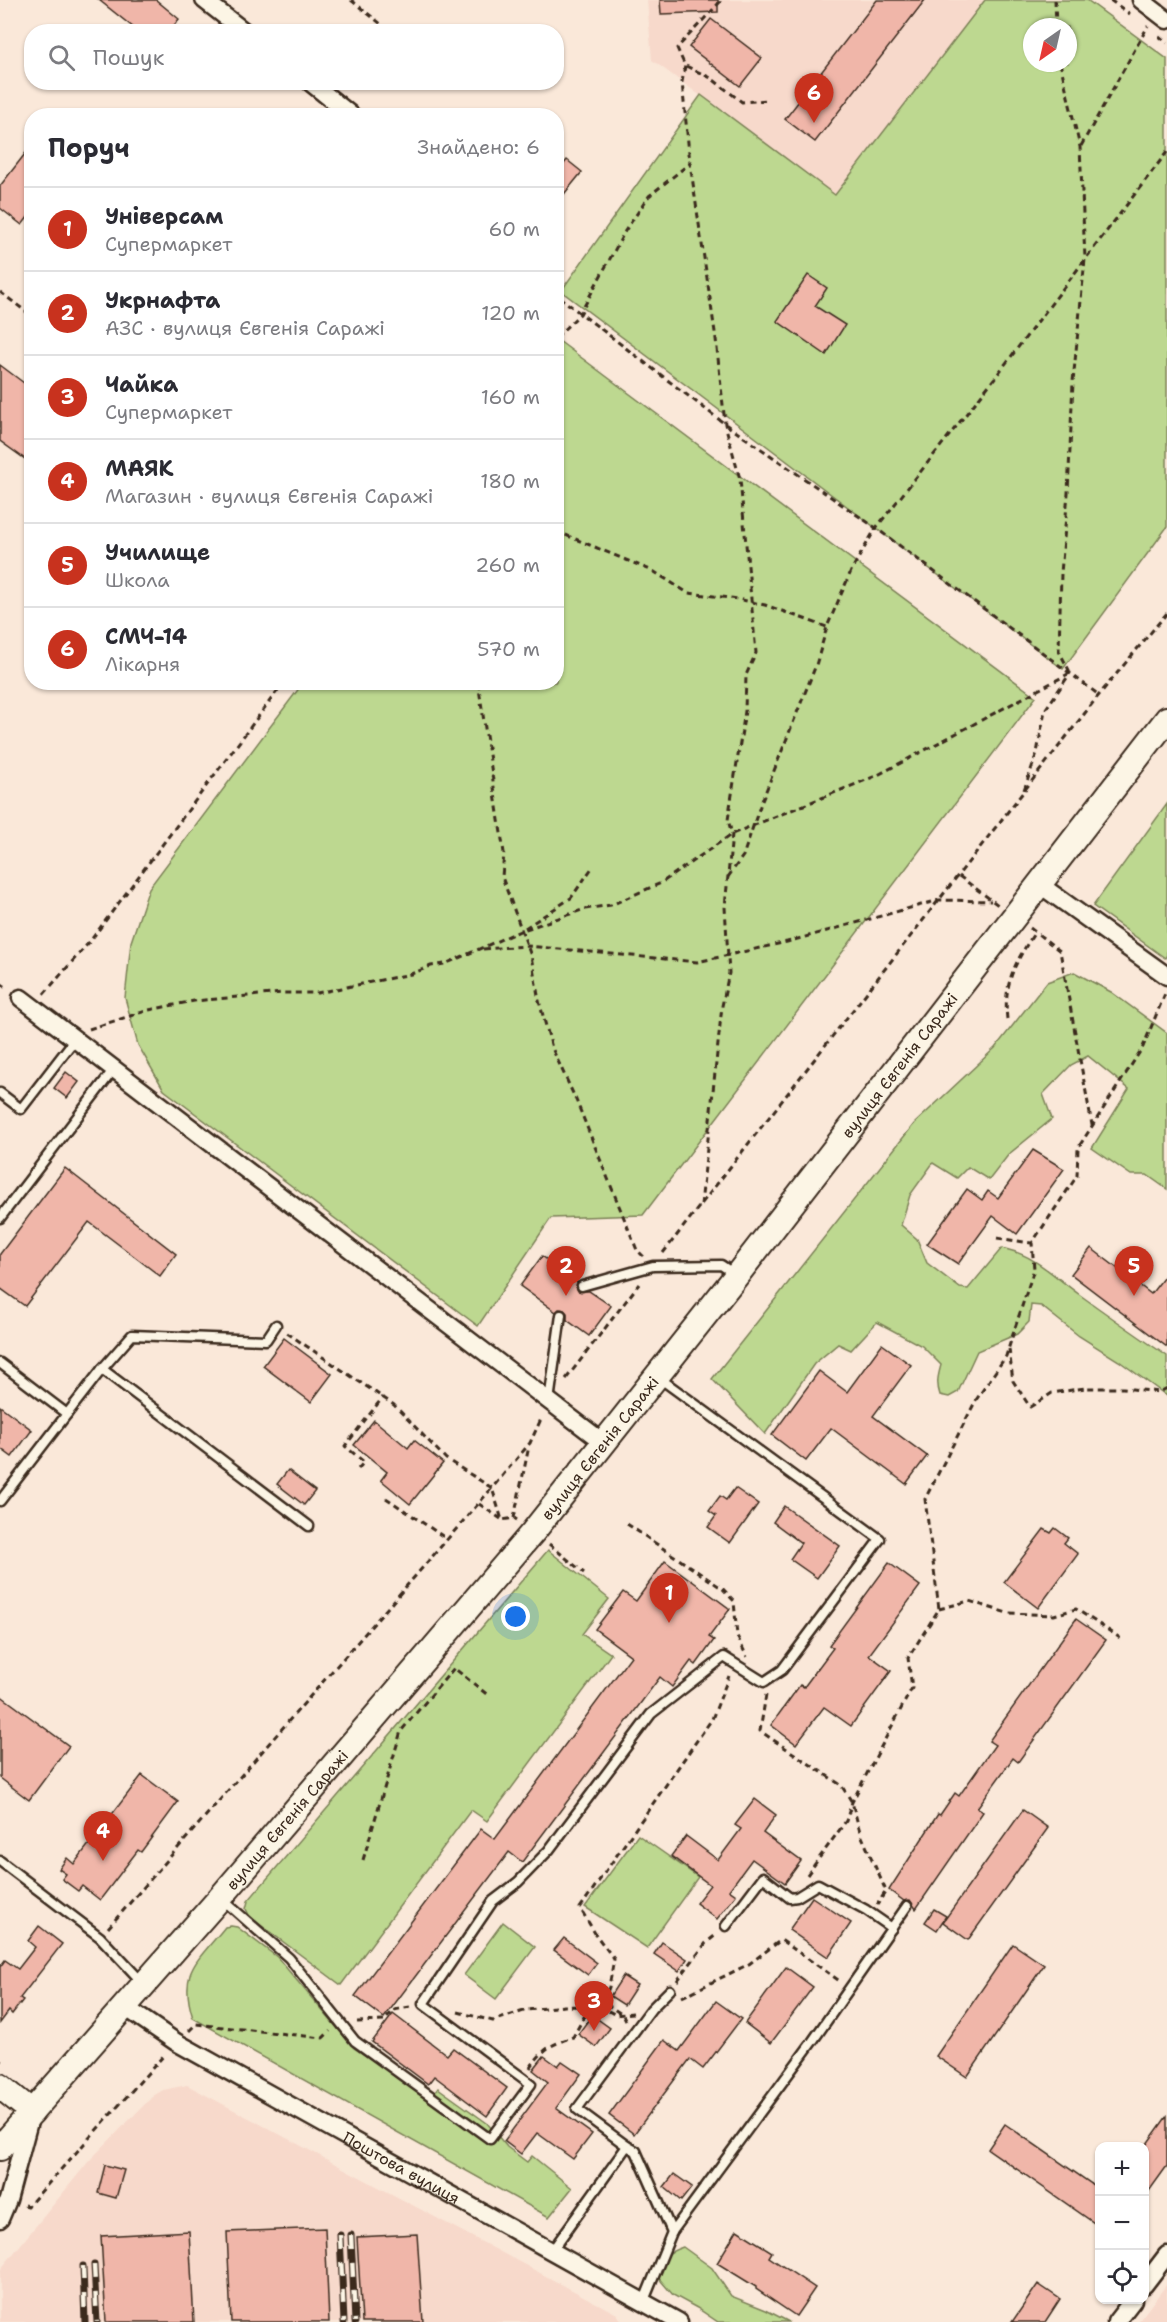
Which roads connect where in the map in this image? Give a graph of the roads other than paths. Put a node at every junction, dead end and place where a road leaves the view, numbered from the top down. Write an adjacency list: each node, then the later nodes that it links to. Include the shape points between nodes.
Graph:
1 (204, 0): 4 (street)
2 (1142, 0): 3 (street)
3 (1167, 20)
4 (234, 24)
5 (319, 90): 6 (street)
6 (342, 108)
7 (1167, 719): 8 (main road, вулиця Євгенія Саражі)
8 (1039, 884): 9 (street); 15 (main road, вулиця Євгенія Саражі)
9 (1167, 976)
10 (27, 1002): 11 (street)
11 (72, 1037): 12 (street); 13 (lane, via 21,1109)
12 (114, 1069): 14 (lane); 22 (street)
13 (0, 1093)
14 (0, 1218)
15 (737, 1275): 16 (lane, via 721,1265 653,1266); 21 (main road, вулиця Євгенія Саражі)
16 (582, 1286)
17 (561, 1315): 22 (lane)
18 (276, 1325): 20 (lane, via 266,1340 132,1335)
19 (0, 1363): 23 (lane)
20 (102, 1369): 23 (lane); 26 (lane)
21 (657, 1377): 24 (main road, вулиця Євгенія Саражі); 28 (lane, via 880,1539 782,1670 764,1682 724,1657 651,1714 549,1850 493,1901 423,2004 531,2084 490,2139 355,2041 289,1958)
22 (549, 1401): 24 (street)
23 (67, 1414): 25 (lane)
24 (604, 1443): 28 (main road, вулиця Євгенія Саражі, via 533,1532)
25 (0, 1501)
26 (309, 1526)
27 (0, 1861): 32 (lane, via 100,1937)
28 (220, 1898): 32 (main road, вулиця Євгенія Саражі)
29 (907, 1906): 31 (lane)
30 (726, 1926): 31 (lane, via 763,1877 790,1898 819,1884)
31 (892, 1928): 40 (lane)
32 (144, 1985): 34 (main road, вулиця Євгенія Саражі)
33 (670, 1990): 37 (lane, via 651,2009 577,2109)
34 (125, 2007): 36 (main road, вулиця Євгенія Саражі); 41 (street, Поштова вулиця, via 176,2042)
35 (0, 2086): 36 (main road)
36 (32, 2112): 38 (main road, вулиця Євгенія Саражі); 39 (street)
37 (627, 2146): 40 (lane, via 636,2151); 41 (lane)
38 (0, 2148)
39 (0, 2219)
40 (672, 2232): 44 (lane)
41 (551, 2252): 44 (street, Поштова вулиця)
42 (1167, 2255): 43 (street)
43 (1149, 2278)
44 (643, 2303): 46 (street); 47 (street, Поштова вулиця)
45 (1130, 2304): 48 (street)
46 (645, 2322)
47 (679, 2322)
48 (1116, 2322)

